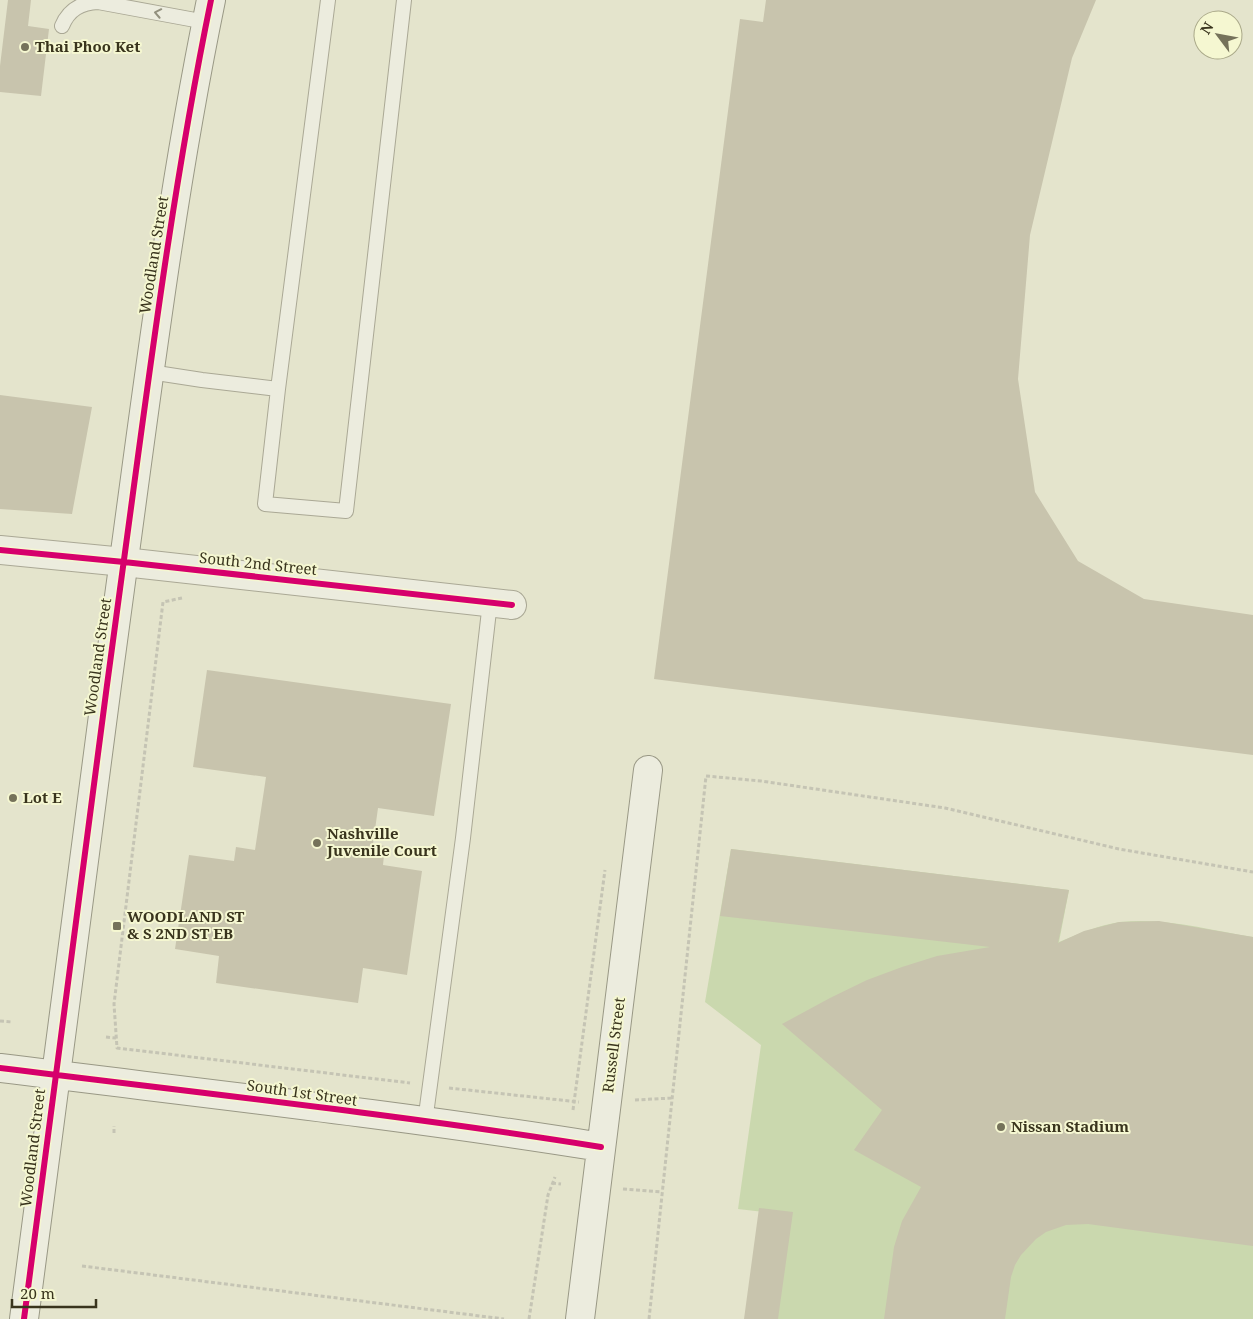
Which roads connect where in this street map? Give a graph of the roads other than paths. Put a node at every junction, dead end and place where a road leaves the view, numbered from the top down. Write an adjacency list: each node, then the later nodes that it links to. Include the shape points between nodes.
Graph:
1 (328, 0): 6 (lane)
2 (404, 0): 6 (lane, via 346,511 265,504)
3 (208, 11): 4 (lane, one-way to 4, via 98,2 75,8); 5 (street, Woodland Street, via 173,209)
4 (62, 26)
5 (150, 372): 6 (lane); 8 (street, Woodland Street)
6 (278, 389)
7 (0, 550): 8 (street, South 2nd Street)
8 (124, 562): 9 (street, South 2nd Street); 12 (street, Woodland Street)
9 (501, 604): 13 (lane, via 463,838)
10 (648, 770): 14 (street, Russell Street)
11 (0, 1068): 12 (street, South 1st Street)
12 (55, 1075): 13 (street, South 1st Street); 15 (street, Woodland Street)
13 (426, 1122): 14 (street, South 1st Street)
14 (601, 1148): 16 (street, Russell Street)
15 (24, 1319)
16 (580, 1319)

